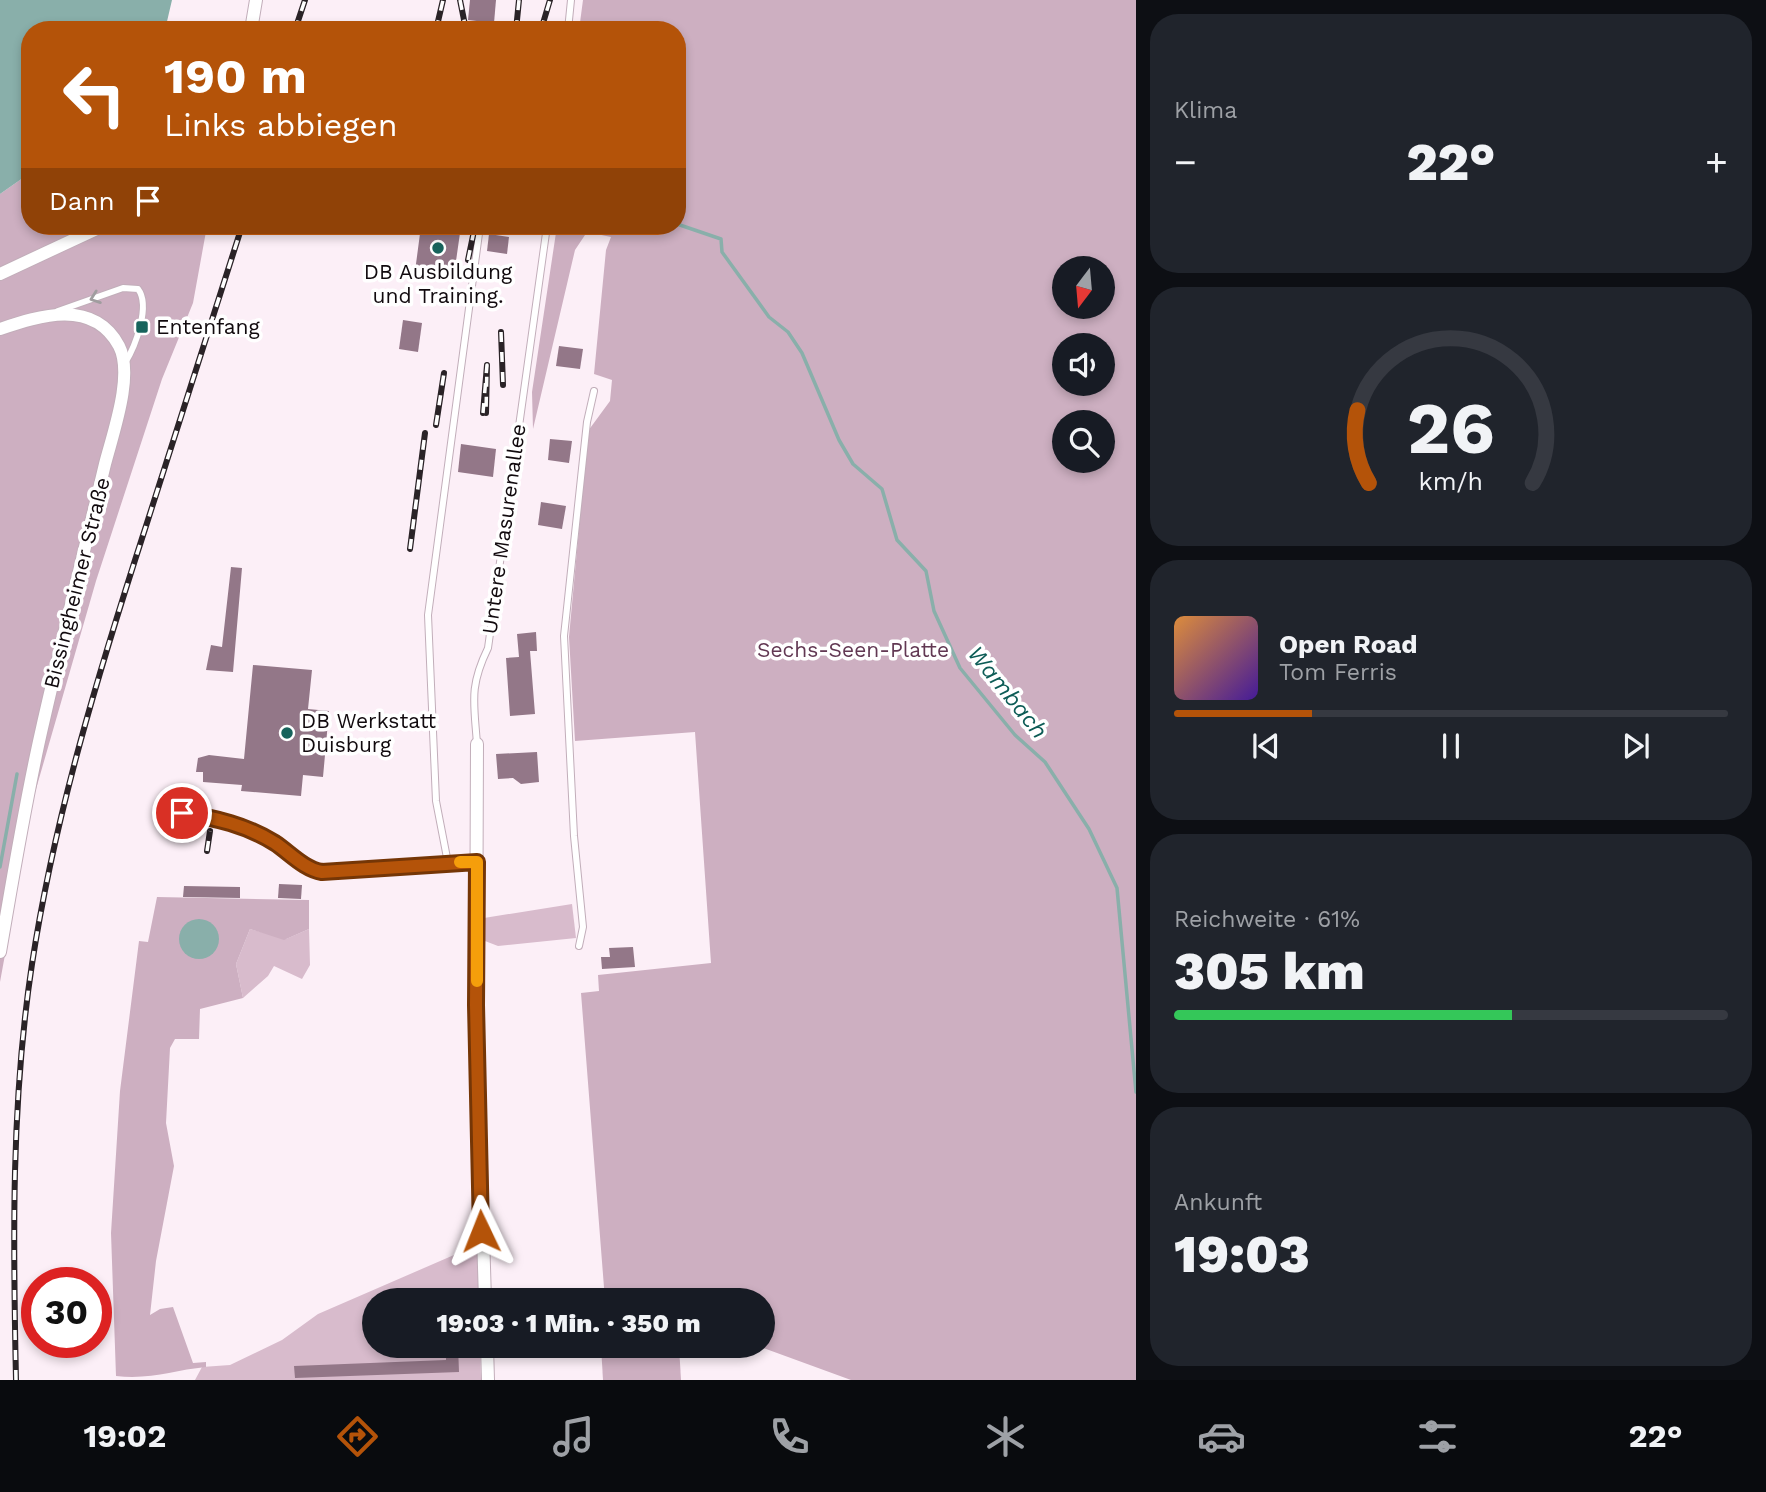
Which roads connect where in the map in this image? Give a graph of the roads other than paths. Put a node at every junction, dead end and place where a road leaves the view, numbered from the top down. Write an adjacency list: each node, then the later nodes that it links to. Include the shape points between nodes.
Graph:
1 (256, 0): 3 (street)
2 (572, 0): 4 (lane)
3 (252, 21)
4 (569, 21)
5 (84, 235): 8 (street)
6 (479, 235): 16 (lane, via 428,615 436,801)
7 (546, 235): 13 (lane, Untere Masurenallee, via 488,648 475,675)
8 (0, 274)
9 (53, 313): 10 (street); 11 (street, via 94,321 110,333); 11 (lane, one-way to 9, via 144,304 138,289 123,288)
10 (0, 329)
11 (125, 363): 18 (street, Bissingheimer Straße, via 41,730)
12 (594, 391): 17 (lane, via 564,636 583,927)
13 (477, 744): 15 (street, Untere Masurenallee)
14 (182, 813): 16 (lane, via 245,827 316,871)
15 (477, 862): 16 (lane); 19 (street, Untere Masurenallee, via 476,1005)
16 (448, 863)
17 (579, 946)
18 (0, 952)
19 (485, 1288)
20 (487, 1358): 21 (street)
21 (488, 1380)

